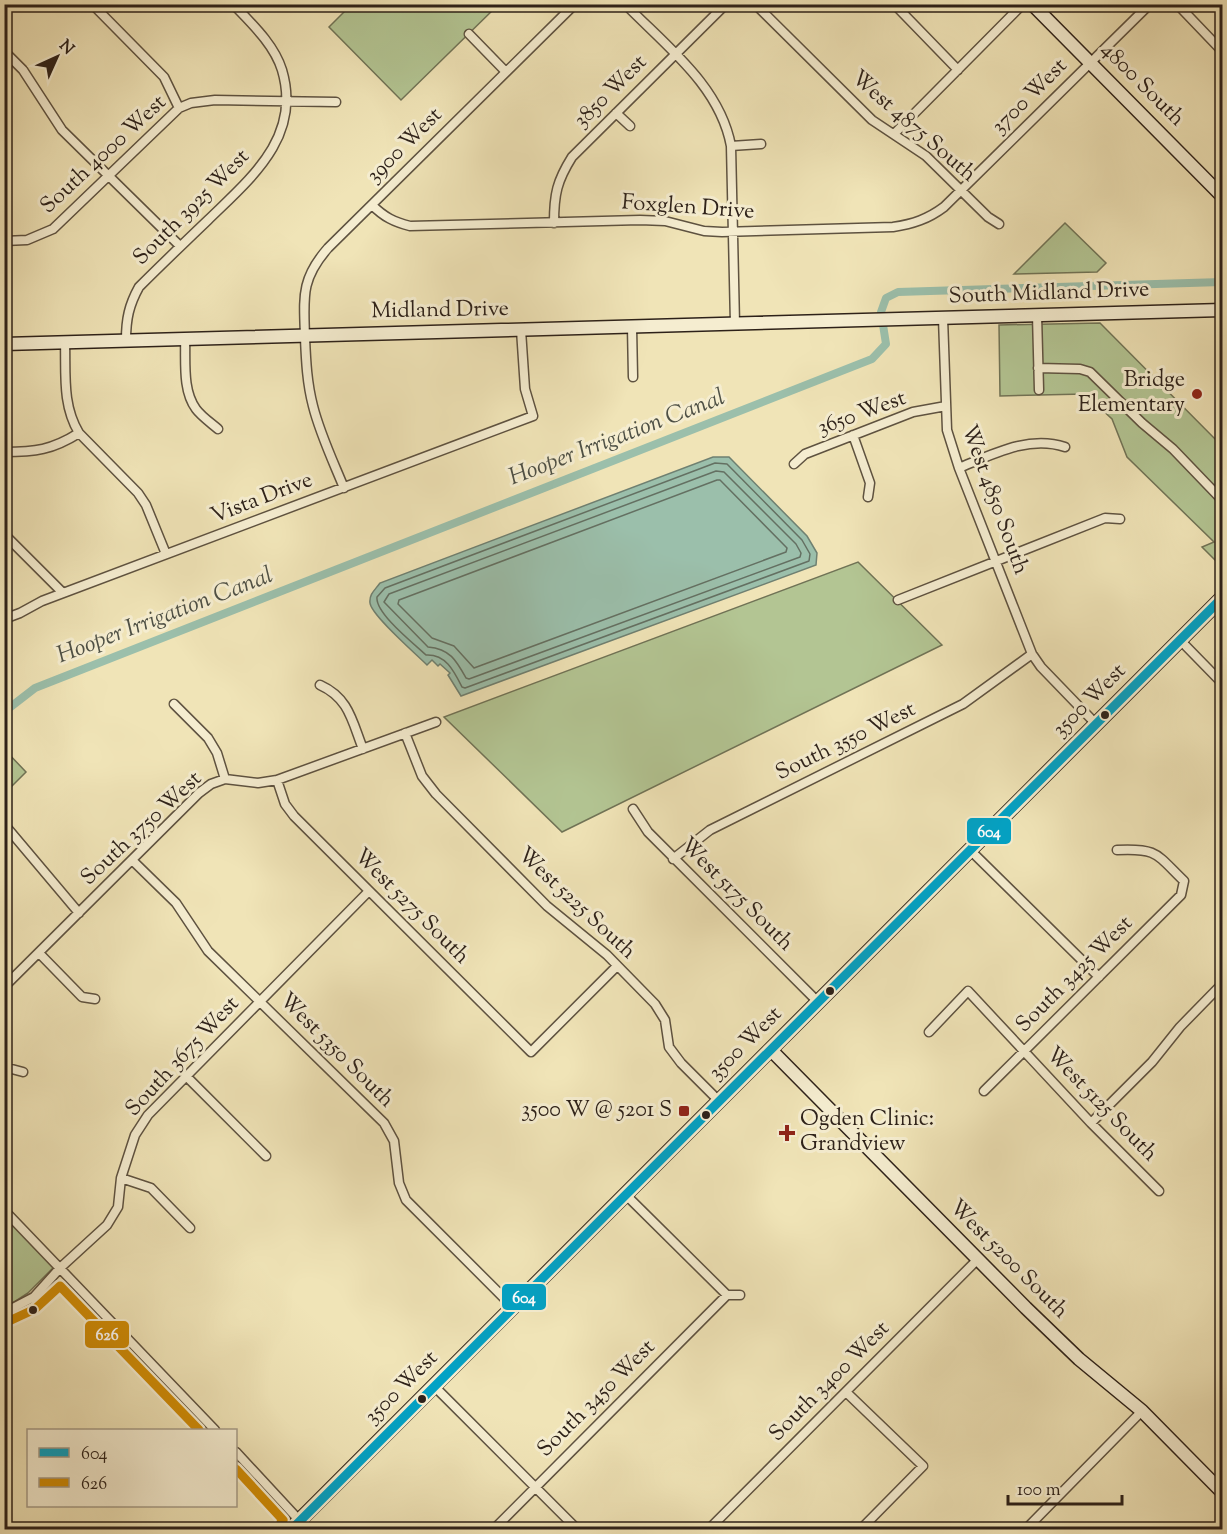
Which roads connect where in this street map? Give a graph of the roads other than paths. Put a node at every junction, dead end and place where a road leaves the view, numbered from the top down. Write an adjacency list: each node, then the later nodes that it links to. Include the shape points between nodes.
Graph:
1 (92, 4): 21 (street, via 164,77)
2 (232, 4): 19 (street, South 3925 West, via 269,44 282,69)
3 (575, 4): 18 (street, 3900 West)
4 (625, 4): 15 (street)
5 (726, 4): 15 (street, 3850 West)
6 (755, 4): 24 (street, West 4875 South, via 872,120)
7 (894, 4): 17 (street)
8 (1023, 4): 17 (street)
9 (1032, 4): 16 (street, 4800 South)
10 (1150, 4): 16 (street, 3700 West)
11 (1177, 4): 14 (street)
12 (469, 34): 18 (street)
13 (4, 51): 27 (street, via 23,70 62,130)
14 (1222, 51)
15 (675, 55): 22 (street, 3850 West); 26 (street, via 712,97 727,128)
16 (1090, 63): 28 (street, 3700 West); 29 (street, 4800 South)
17 (958, 70): 24 (street)
18 (506, 72): 30 (street, 3900 West)
19 (286, 101): 20 (street, South 4000 West); 21 (street, South 4000 West, via 215,100); 35 (street, South 3925 West, via 276,143 258,171)
20 (336, 102)
21 (179, 108): 27 (street, South 4000 West)
22 (616, 113): 23 (street); 31 (street, 3850 West, via 572,157 560,177 554,195)
23 (630, 126)
24 (894, 134): 28 (street, West 4875 South, via 926,156)
25 (761, 144): 26 (street)
26 (731, 147): 33 (street)
27 (108, 176): 34 (street, South 4000 West, via 53,229 27,240); 35 (street)
28 (961, 191): 32 (street, West 4875 South); 33 (street, Foxglen Drive, via 930,218 911,225)
29 (1222, 196)
30 (372, 205): 31 (street, Foxglen Drive, via 390,220 410,226); 43 (street, 3900 West, via 328,248 309,274 305,289)
31 (554, 223): 33 (street, Foxglen Drive, via 648,220 704,231)
32 (999, 224)
33 (733, 232): 40 (street)
34 (4, 241)
35 (180, 246): 45 (street, South 3925 West, via 139,287 130,302)
36 (1222, 310): 37 (street, South Midland Drive)
37 (1037, 315): 38 (street, South Midland Drive); 48 (street)
38 (943, 318): 39 (street, South Midland Drive); 51 (street, West 4850 South)
39 (876, 320): 40 (street, Midland Drive)
40 (735, 324): 41 (street, Midland Drive)
41 (632, 327): 42 (street, Midland Drive); 49 (street)
42 (521, 330): 43 (street, Midland Drive); 59 (street, Vista Drive, via 525,389 533,416)
43 (305, 335): 44 (street, Midland Drive); 59 (street, 3900 West, via 313,407)
44 (185, 338): 45 (street, Midland Drive); 52 (street, via 190,396 197,410)
45 (126, 340): 46 (street, Midland Drive)
46 (65, 342): 47 (street, Midland Drive); 53 (street, via 67,409)
47 (4, 344)
48 (1038, 368): 50 (street); 61 (street, via 1089,372)
49 (633, 377)
50 (1039, 390)
51 (946, 406): 54 (street, 3650 West, via 913,412); 58 (street, West 4850 South, via 947,430)
52 (218, 429)
53 (79, 433): 56 (street, via 45,450); 64 (street, via 138,493)
54 (853, 435): 57 (street, 3650 West, via 805,454); 60 (street, via 870,483)
55 (1065, 447): 58 (street, via 1050,442 1014,446)
56 (4, 452)
57 (794, 464)
58 (959, 468): 65 (street, West 4850 South)
59 (344, 488): 64 (street, Vista Drive)
60 (868, 497)
61 (1222, 500)
62 (1120, 519): 65 (street, via 1105,518)
63 (4, 534): 66 (street)
64 (166, 554): 66 (street, Vista Drive)
65 (996, 561): 68 (street); 71 (street, West 4850 South)
66 (63, 593): 69 (street, Vista Drive)
67 (1222, 598): 70 (main road, 3500 West)
68 (898, 600)
69 (4, 619)
70 (1180, 640): 72 (street); 76 (main road, 3500 West)
71 (1032, 654): 76 (street, West 4850 South); 85 (street, South 3550 West, via 963,704 710,830)
72 (1222, 683)
73 (320, 685): 78 (street, via 344,702)
74 (174, 704): 79 (street, via 208,738)
75 (436, 722): 77 (street, South 3750 West)
76 (1096, 724): 83 (main road, 3500 West)
77 (405, 734): 78 (street, South 3750 West); 90 (street, West 5225 South, via 422,776 436,794 547,906)
78 (363, 749): 80 (street, South 3750 West)
79 (225, 779): 80 (street, South 3750 West, via 258,783); 86 (street, South 3750 West, via 199,793)
80 (277, 780): 87 (street, West 5275 South, via 285,804 294,816)
81 (633, 809): 85 (street, West 5175 South)
82 (4, 824): 88 (street)
83 (970, 850): 91 (street); 96 (main road, 3500 West)
84 (1117, 850): 91 (street, South 3425 West, via 1155,852 1184,881 1181,894)
85 (674, 859): 96 (street, West 5175 South)
86 (132, 860): 88 (street, South 3750 West); 95 (street, West 5350 South, via 176,903 208,951)
87 (369, 891): 90 (street, West 5275 South, via 531,1052); 95 (street, South 3675 West)
88 (79, 913): 89 (street, South 3750 West)
89 (39, 952): 93 (street, South 3750 West); 94 (street, via 82,997)
90 (617, 966): 104 (street, West 5225 South, via 656,1004 665,1020 669,1047)
91 (1099, 977): 99 (street, South 3425 West)
92 (1222, 984): 105 (street, via 1218,995 1180,1027 1152,1062)
93 (4, 987)
94 (95, 999)
95 (260, 1001): 102 (street, South 3675 West); 116 (street, West 5350 South, via 384,1123 394,1141 399,1183 406,1200)
96 (818, 1002): 98 (main road, 3500 West)
97 (929, 1032): 99 (street, West 5125 South, via 968,991)
98 (771, 1050): 104 (main road, 3500 West); 112 (street, West 5200 South)
99 (1024, 1051): 103 (street, South 3425 West); 105 (street, West 5125 South)
100 (4, 1064): 101 (street)
101 (23, 1072)
102 (186, 1076): 106 (street); 107 (street, South 3675 West, via 148,1115 135,1135)
103 (984, 1091)
104 (719, 1101): 109 (main road, 3500 West)
105 (1091, 1123): 108 (street, West 5125 South)
106 (266, 1156)
107 (121, 1178): 111 (street, via 151,1188); 113 (street, South 3675 West, via 118,1207 107,1225)
108 (1159, 1191)
109 (625, 1194): 114 (street); 116 (main road, 3500 West)
110 (4, 1210): 113 (street)
111 (190, 1228)
112 (978, 1259): 119 (street, South 3400 West); 120 (street, West 5200 South, via 1079,1359)
113 (60, 1268): 117 (street, South 3675 West, via 34,1297); 121 (street)
114 (727, 1295): 115 (street); 123 (street, South 3450 West)
115 (740, 1296)
116 (513, 1306): 118 (main road, 3500 West)
117 (4, 1310)
118 (434, 1386): 123 (street); 125 (main road, 3500 West)
119 (846, 1392): 128 (street, South 3400 West); 129 (street, via 923,1466)
120 (1142, 1411): 124 (street, West 5200 South); 130 (street)
121 (213, 1429)
122 (237, 1453): 125 (street)
123 (536, 1487): 126 (street, South 3450 West); 127 (street)
124 (1222, 1492)
125 (295, 1525)
126 (493, 1530)
127 (578, 1530)
128 (708, 1530)
129 (860, 1530)
130 (1024, 1530)

